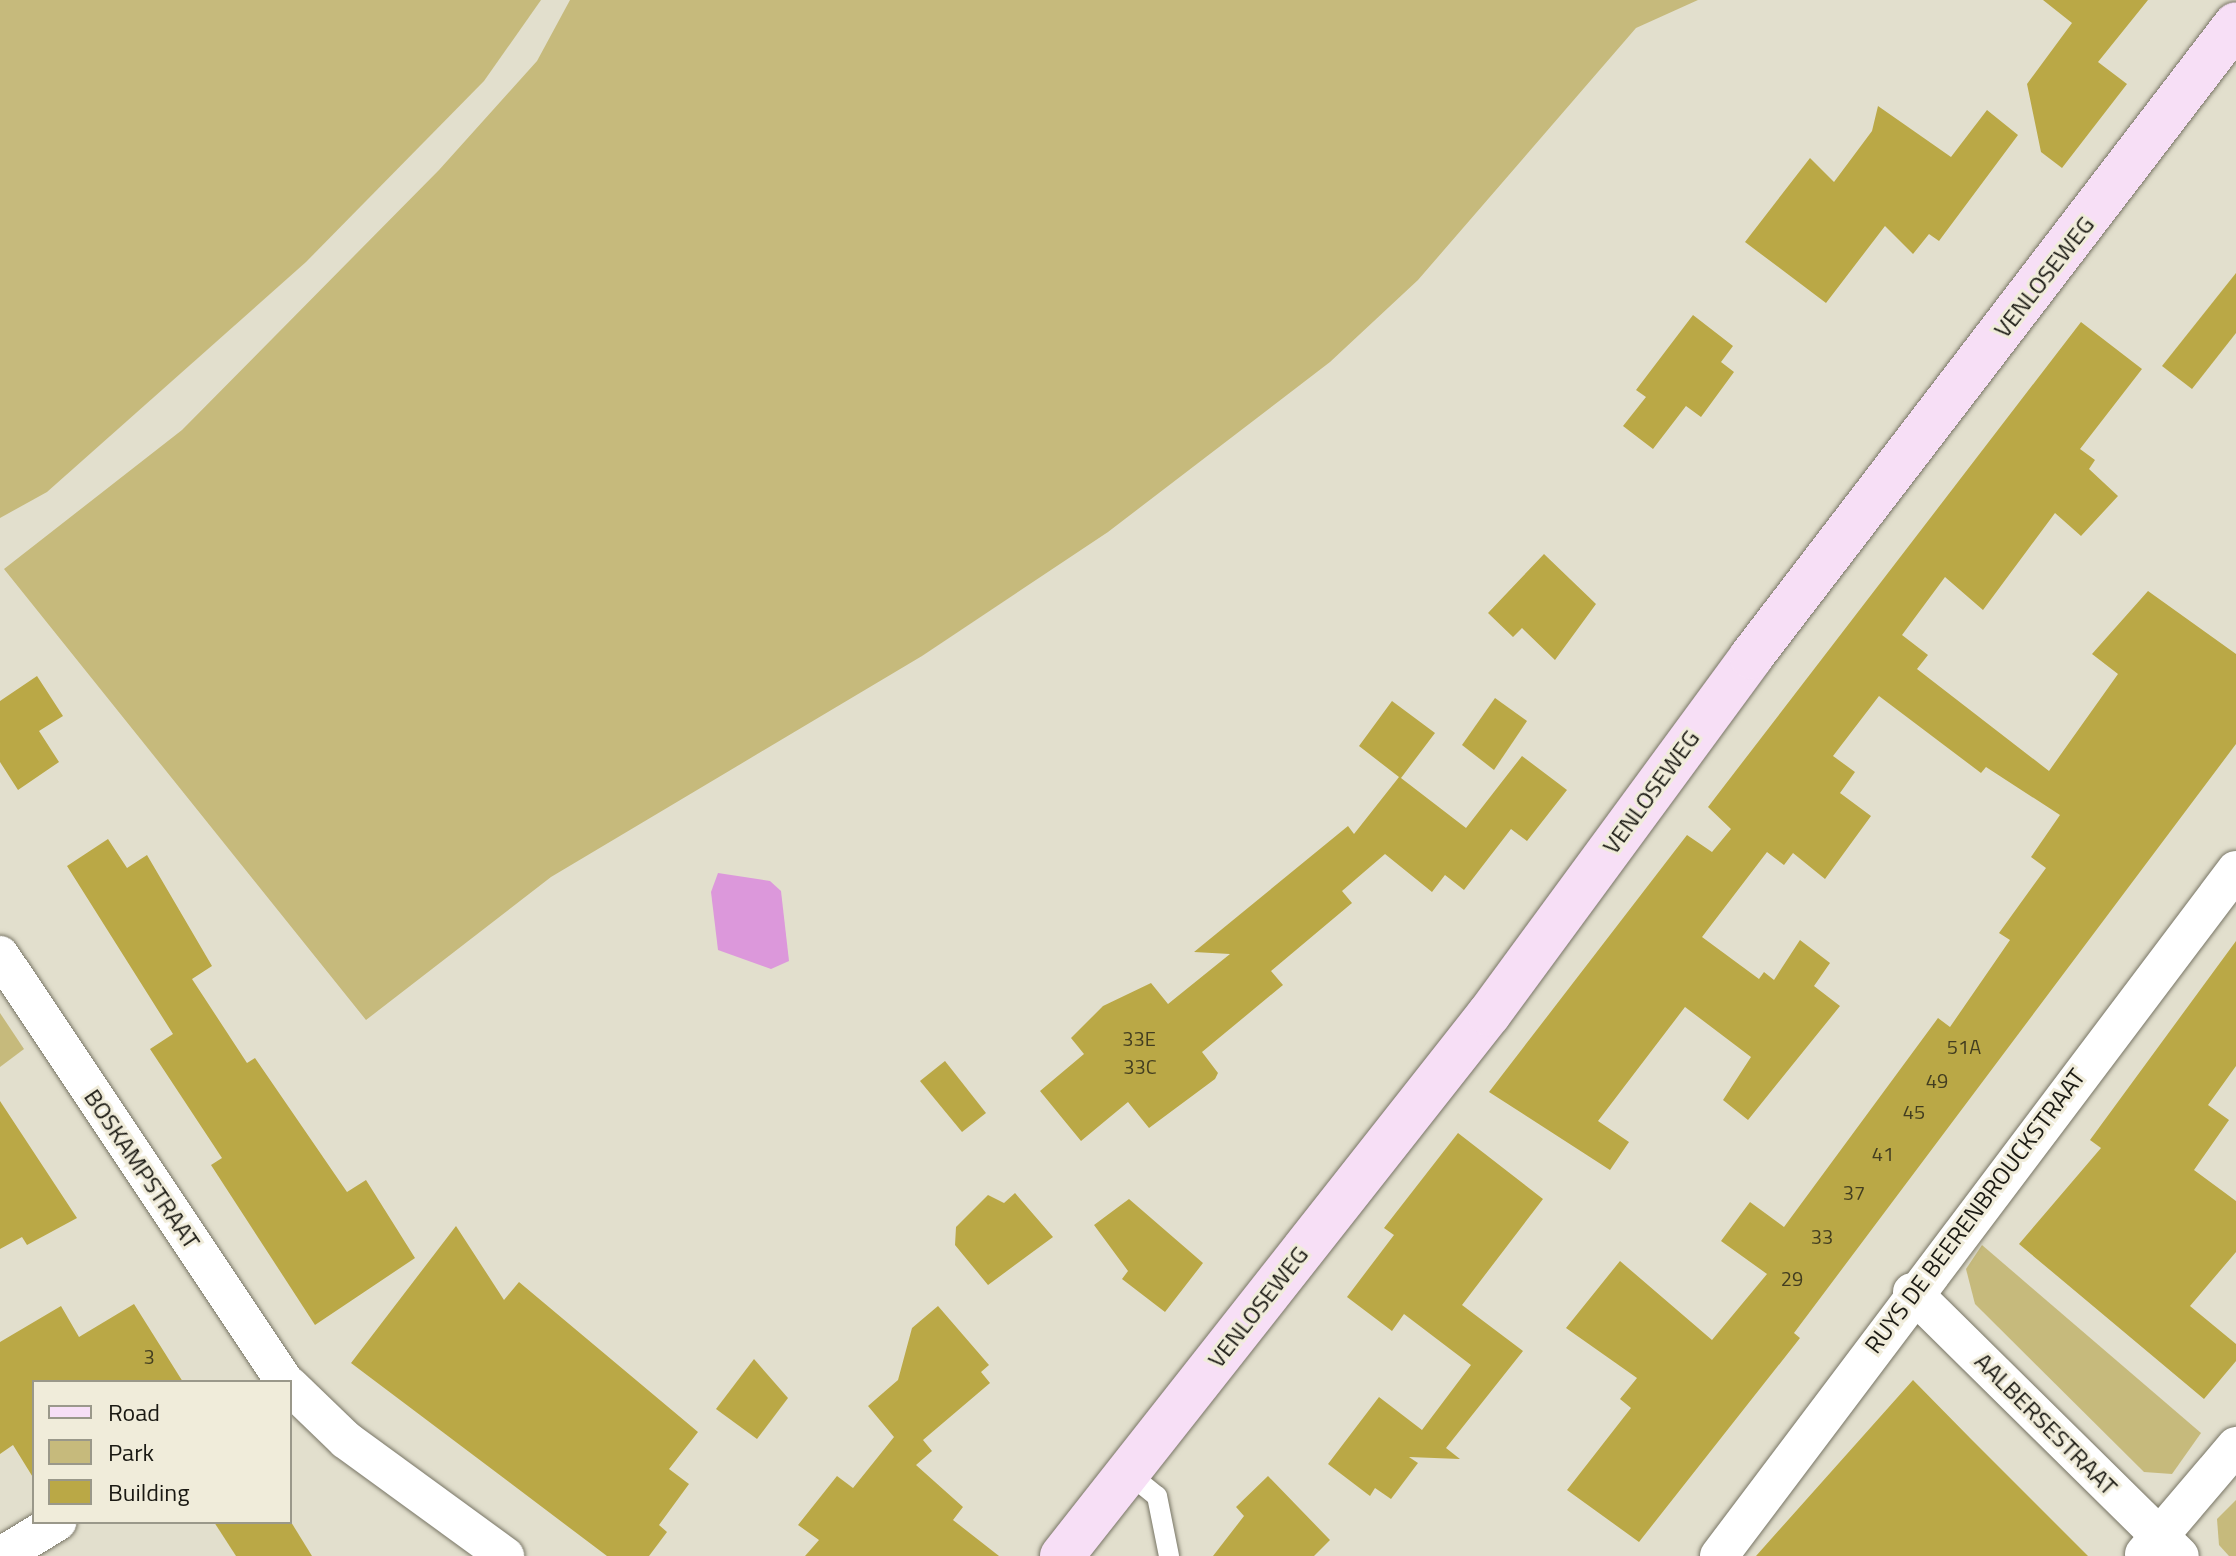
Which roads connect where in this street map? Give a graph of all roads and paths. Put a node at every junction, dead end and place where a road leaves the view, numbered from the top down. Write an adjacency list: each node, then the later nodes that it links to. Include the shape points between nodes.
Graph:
1 (2236, 24): 8 (main road, VENLOSEWEG, via 1751,657 1506,993)
2 (2236, 870): 4 (street, RUYS DE BEERENBROUCKSTRAAT)
3 (0, 955): 5 (street, BOSKAMPSTRAAT)
4 (1912, 1292): 10 (street, AALBERSESTRAAT); 15 (street, RUYS DE BEERENBROUCKSTRAAT)
5 (284, 1380)
6 (292, 1388): 12 (street, via 346,1440)
7 (2236, 1446): 10 (street)
8 (1127, 1472): 13 (main road, VENLOSEWEG); 14 (lane, via 1157,1496)
9 (54, 1524): 11 (street)
10 (2161, 1550)
11 (1, 1556)
12 (505, 1556)
13 (1062, 1556)
14 (1169, 1556)
15 (1719, 1556)

